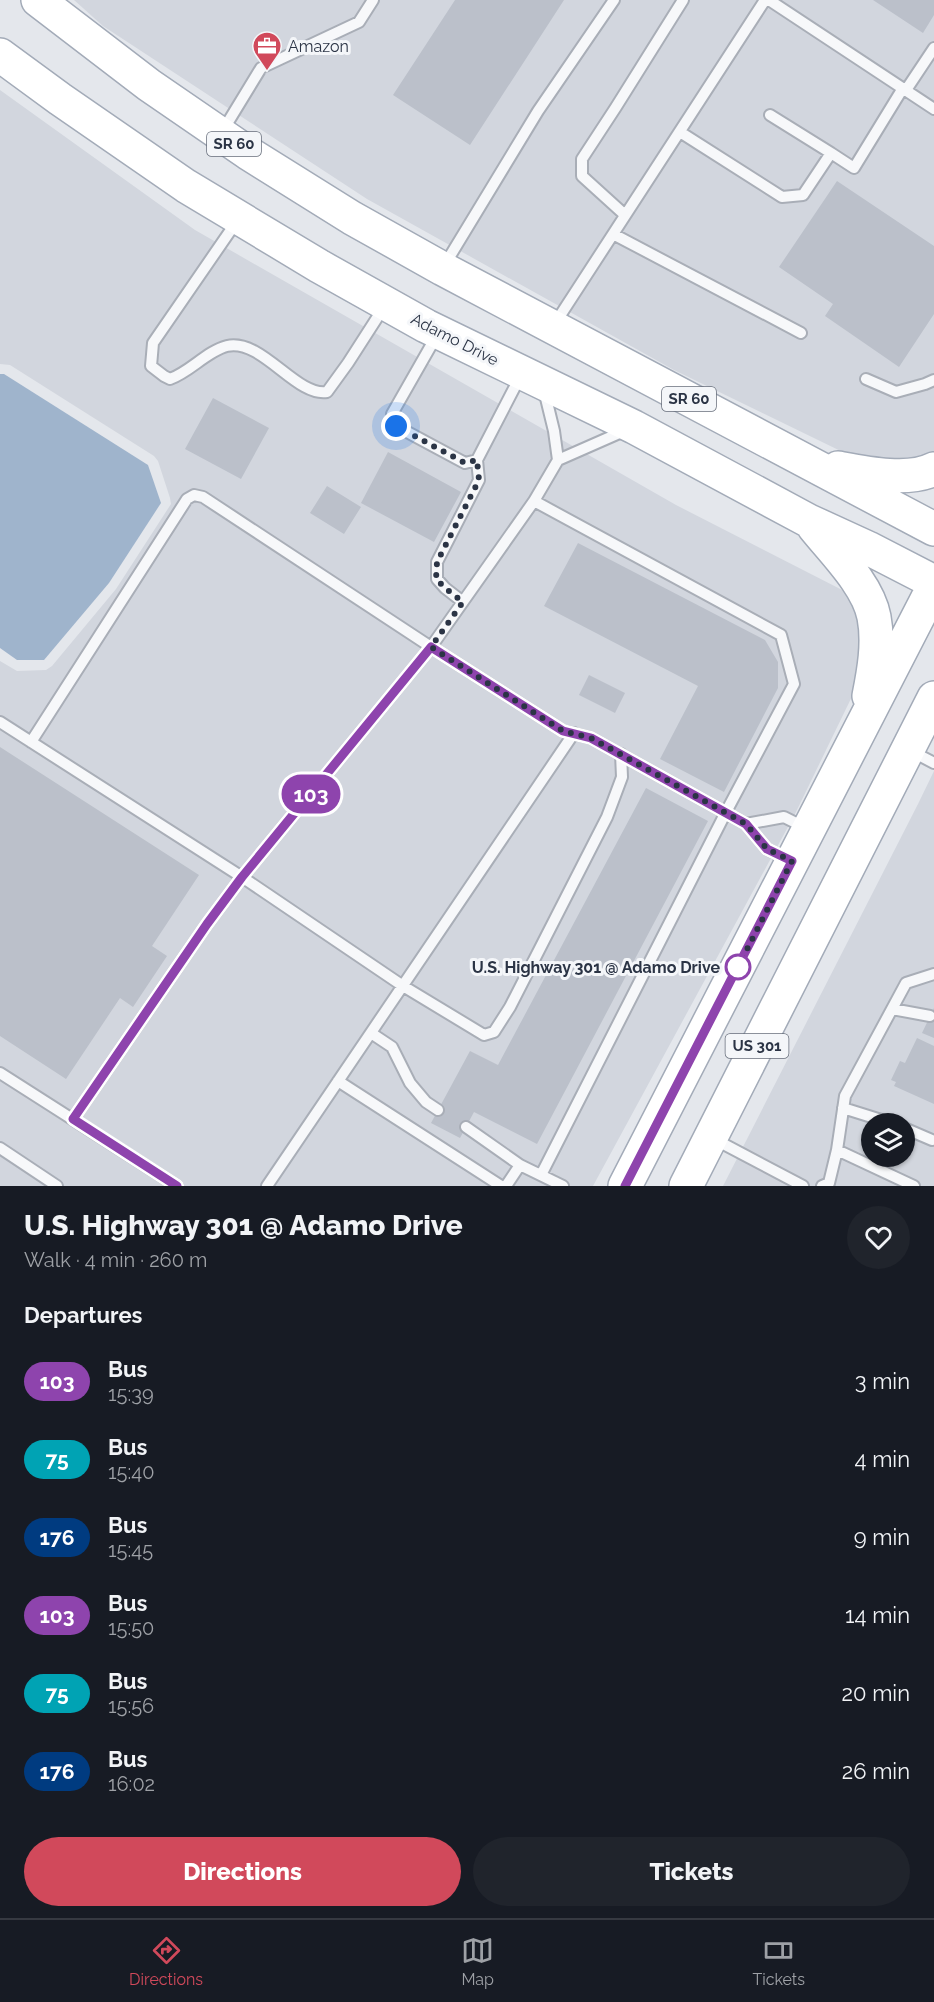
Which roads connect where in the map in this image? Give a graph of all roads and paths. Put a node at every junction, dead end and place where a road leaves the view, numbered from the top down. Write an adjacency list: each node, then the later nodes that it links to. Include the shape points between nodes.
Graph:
1 (38, 0): 12 (main road, SR 60)
2 (373, 0): 12 (lane, via 359,22 261,69)
3 (614, 0): 17 (lane, via 538,111)
4 (683, 0): 14 (lane, via 582,159 582,176)
5 (767, 0): 8 (lane); 11 (lane)
6 (934, 48): 8 (lane)
7 (1, 57): 15 (main road, Adamo Drive, via 186,186)
8 (905, 89): 9 (lane); 13 (lane, via 854,168)
9 (934, 109)
10 (770, 115): 13 (lane)
11 (680, 132): 13 (lane, via 783,197 803,195); 14 (lane)
12 (221, 135): 17 (main road, SR 60, via 343,213)
13 (831, 153)
14 (625, 216): 16 (lane)
15 (239, 218): 18 (main road, Adamo Drive); 18 (lane, via 153,343 151,366 164,376 180,376 226,346 239,345 305,386 327,392)
16 (613, 234): 19 (lane); 21 (lane)
17 (443, 269): 19 (main road, SR 60)
18 (386, 304): 20 (main road, Adamo Drive)
19 (552, 328): 28 (main road, SR 60)
20 (438, 332): 22 (main road, Adamo Drive); 26 (lane, via 392,414 396,426 465,463)
21 (801, 333)
22 (533, 378): 25 (main road, Adamo Drive); 26 (lane); 27 (lane, via 554,431)
23 (866, 379): 24 (lane, via 896,392)
24 (934, 380)
25 (634, 427): 27 (lane); 31 (main road, Adamo Drive)
26 (477, 460): 35 (lane, via 479,480 437,562 436,579)
27 (558, 460): 30 (lane)
28 (808, 463): 29 (main road, via 881,475 926,473); 32 (main road, SR 60)
29 (934, 469)
30 (534, 501): 35 (lane); 44 (lane, via 781,635 794,684)
31 (809, 521): 33 (main road, Adamo Drive); 39 (main road, via 860,586 874,617 874,666)
32 (934, 529)
33 (934, 582)
34 (934, 586): 39 (main road, US 301)
35 (463, 602): 36 (lane)
36 (431, 647): 40 (lane, via 563,731); 41 (lane, via 194,495 187,499); 48 (lane)
37 (931, 707): 43 (main road, US 301)
38 (0, 722): 41 (lane)
39 (865, 722): 46 (main road, US 301)
40 (573, 733): 42 (lane); 50 (lane)
41 (31, 742): 48 (lane)
42 (621, 754): 44 (lane); 50 (lane, via 622,777 607,817 494,1032 484,1035)
43 (921, 756): 62 (main road, US 301)
44 (726, 812): 45 (lane); 67 (lane)
45 (746, 824): 46 (lane, via 784,817); 47 (lane, via 767,849)
46 (809, 829): 47 (main road, US 301)
47 (792, 861): 74 (main road, US 301)
48 (242, 877): 50 (lane); 59 (lane)
49 (934, 974): 51 (lane, via 906,983)
50 (403, 986): 53 (lane)
51 (892, 1009): 52 (lane); 56 (lane, via 845,1096)
52 (930, 1016)
53 (371, 1033): 55 (lane); 57 (lane, via 392,1047 410,1083)
54 (0, 1073): 59 (lane)
55 (338, 1081): 70 (lane); 71 (lane)
56 (843, 1108): 58 (lane); 65 (lane)
57 (438, 1110)
58 (861, 1114)
59 (73, 1119): 69 (lane)
60 (466, 1127): 66 (lane)
61 (915, 1133): 63 (lane)
62 (711, 1138): 75 (main road, US 301); 76 (lane)
63 (932, 1140)
64 (0, 1149): 68 (lane)
65 (837, 1150): 77 (lane, via 829,1183); 78 (lane)
66 (520, 1165): 67 (lane); 72 (lane)
67 (541, 1175): 73 (lane)
68 (57, 1186)
69 (177, 1186)
70 (267, 1186)
71 (501, 1186)
72 (506, 1186)
73 (563, 1186)
74 (625, 1186)
75 (686, 1186)
76 (803, 1186)
77 (822, 1186)
78 (914, 1186)

